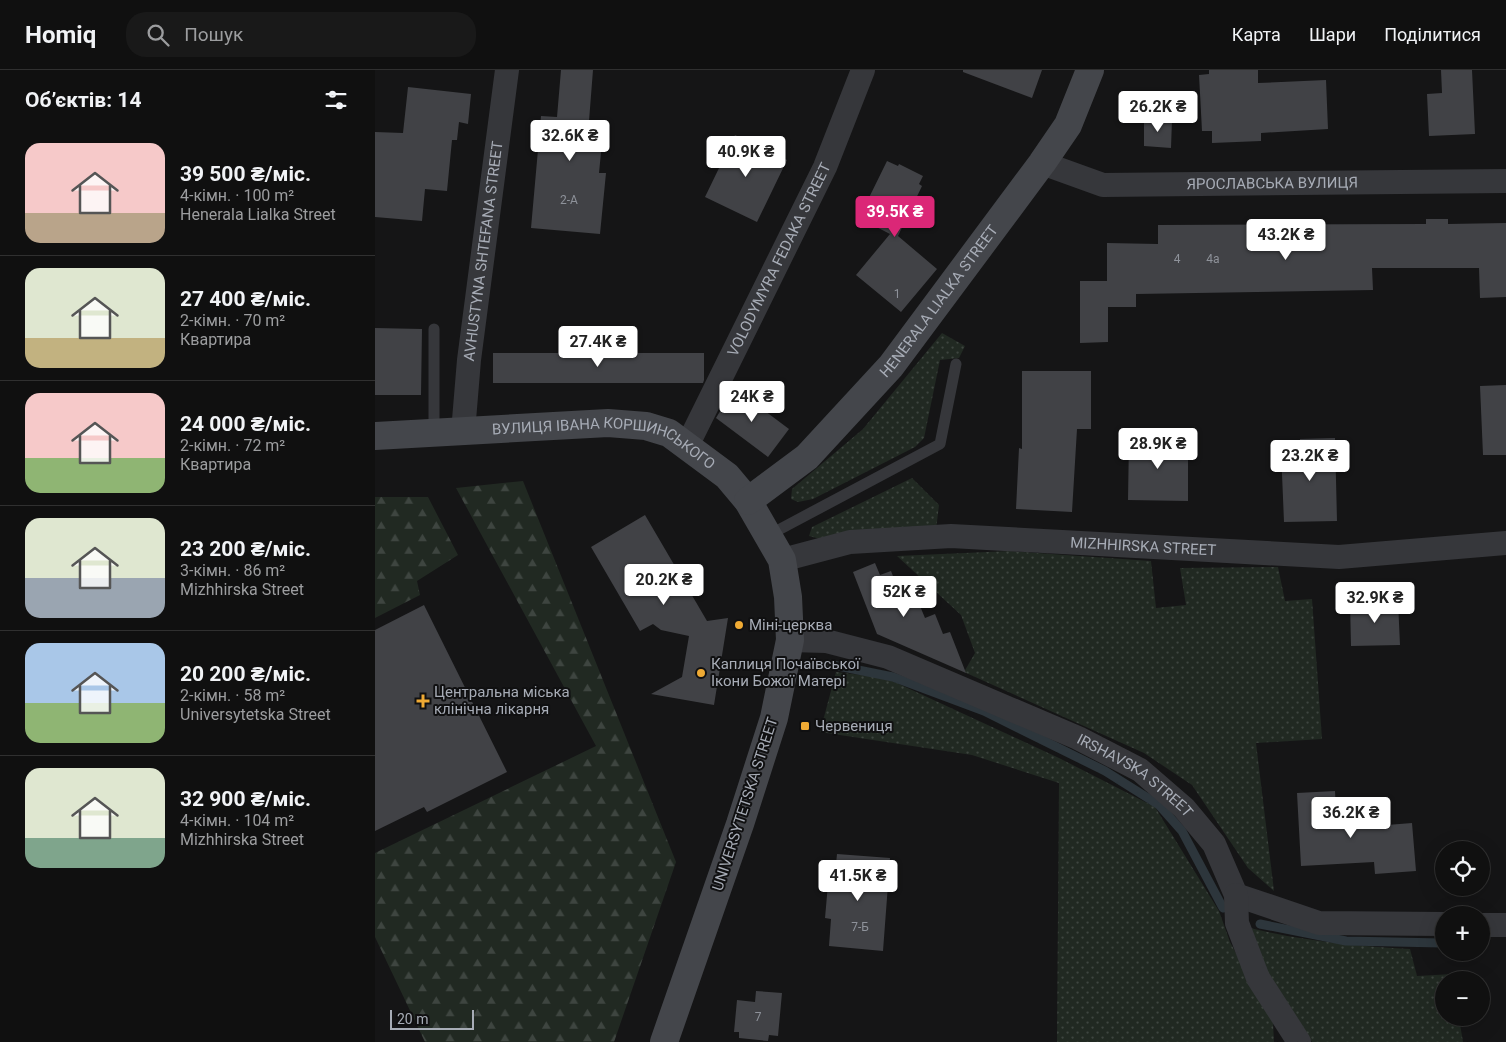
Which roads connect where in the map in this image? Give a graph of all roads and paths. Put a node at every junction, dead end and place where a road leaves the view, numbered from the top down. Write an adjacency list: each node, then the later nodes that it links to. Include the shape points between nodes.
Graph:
1 (507, 70): 8 (street, AVHUSTYNA SHTEFANA STREET, via 469,360)
2 (863, 70): 11 (street, VOLODYMYRA FEDAKA STREET, via 825,167)
3 (1090, 70): 4 (street, HENERALA LIALKA STREET, via 1068,125)
4 (1043, 163): 5 (street, ЯРОСЛАВСЬКА ВУЛИЦЯ, via 1103,185); 12 (street, HENERALA LIALKA STREET, via 891,366 807,457)
5 (1506, 182)
6 (434, 330): 9 (lane)
7 (956, 364): 13 (lane, via 940,444)
8 (463, 432): 9 (street, ВУЛИЦЯ ІВАНА КОРШИНСЬКОГО); 11 (street, ВУЛИЦЯ ІВАНА КОРШИНСЬКОГО, via 608,422 646,426 669,433)
9 (434, 433): 10 (street, ВУЛИЦЯ ІВАНА КОРШИНСЬКОГО)
10 (375, 436)
11 (687, 446): 12 (street, ВУЛИЦЯ ІВАНА КОРШИНСЬКОГО, via 727,476)
12 (748, 501): 13 (street, ВУЛИЦЯ ІВАНА КОРШИНСЬКОГО)
13 (769, 535): 15 (street, ВУЛИЦЯ ІВАНА КОРШИНСЬКОГО)
14 (1506, 543): 15 (street, MIZHHIRSKA STREET, via 1339,557 951,536 851,542)
15 (782, 560): 16 (street, UNIVERSYTETSKA STREET)
16 (790, 640): 17 (street, IRSHAVSKA STREET, via 826,641 888,657 1078,738 1140,770 1184,808 1214,844); 21 (street, UNIVERSYTETSKA STREET, via 774,718)
17 (1237, 895): 18 (street, via 1319,923); 22 (street, via 1237,923 1258,978)
18 (1435, 924)
19 (1490, 925): 20 (street)
20 (1506, 925)
21 (664, 1042)
22 (1299, 1042)

